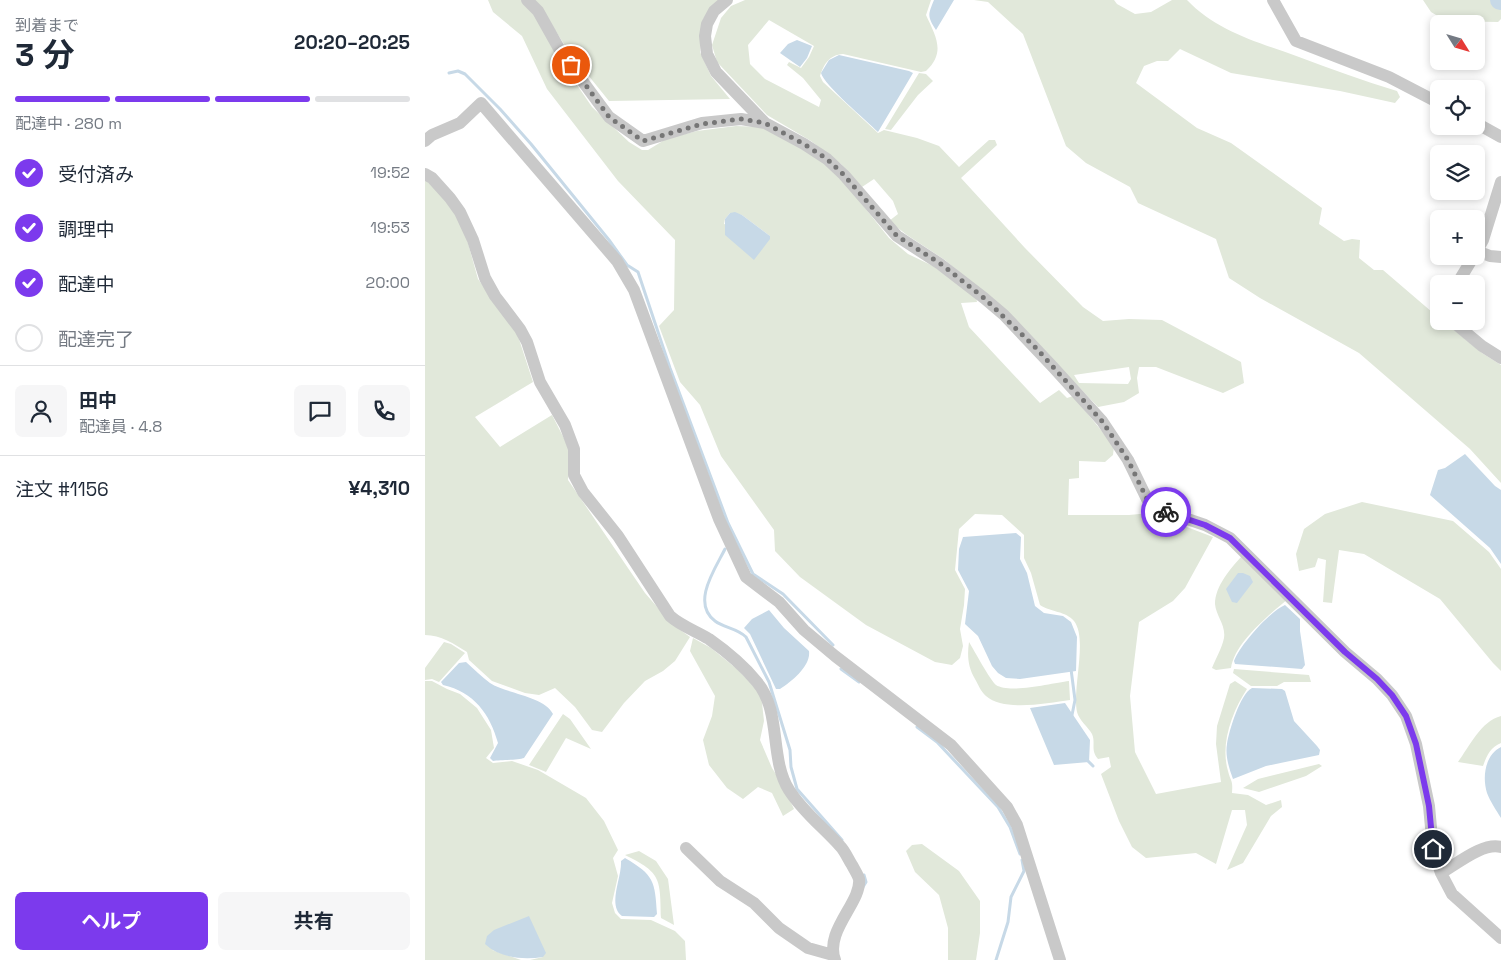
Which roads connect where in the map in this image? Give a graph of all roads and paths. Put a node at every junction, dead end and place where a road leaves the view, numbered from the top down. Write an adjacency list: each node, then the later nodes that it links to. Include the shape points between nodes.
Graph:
1 (527, 0): 5 (street, via 538,11 561,52 609,117 643,141 702,124 741,119)
2 (727, 0): 5 (street, via 714,11 707,24 707,54 717,72)
3 (1273, 0): 4 (street, via 1296,41 1389,77)
4 (1430, 98)
5 (765, 123): 18 (street, via 827,159 897,236 941,264 1003,315 1102,421 1128,460 1147,499 1164,511 1205,525 1230,538 1392,695 1406,716 1416,744 1429,806 1433,849)
6 (1485, 128): 7 (street)
7 (1501, 137)
8 (425, 141): 21 (street, via 460,123 481,103 617,261 634,290 719,519 746,578 779,602 835,656 951,745 1007,808 1019,831)
9 (425, 174): 20 (street, via 460,212 485,278 527,342 540,382 565,425 574,449 574,475 583,492 618,536 670,616 724,651 763,691 788,789 803,811 841,847 859,878 856,896 835,935)
10 (1501, 182): 11 (street)
11 (1485, 234)
12 (1485, 255): 13 (street)
13 (1501, 257)
14 (1463, 330): 15 (street)
15 (1501, 358)
16 (1501, 847): 18 (street, via 1494,845 1480,849)
17 (686, 848): 20 (street, via 720,881 754,903 779,928 808,948)
18 (1441, 873): 19 (street, via 1452,894)
19 (1501, 938)
20 (834, 957)
21 (1060, 960)

